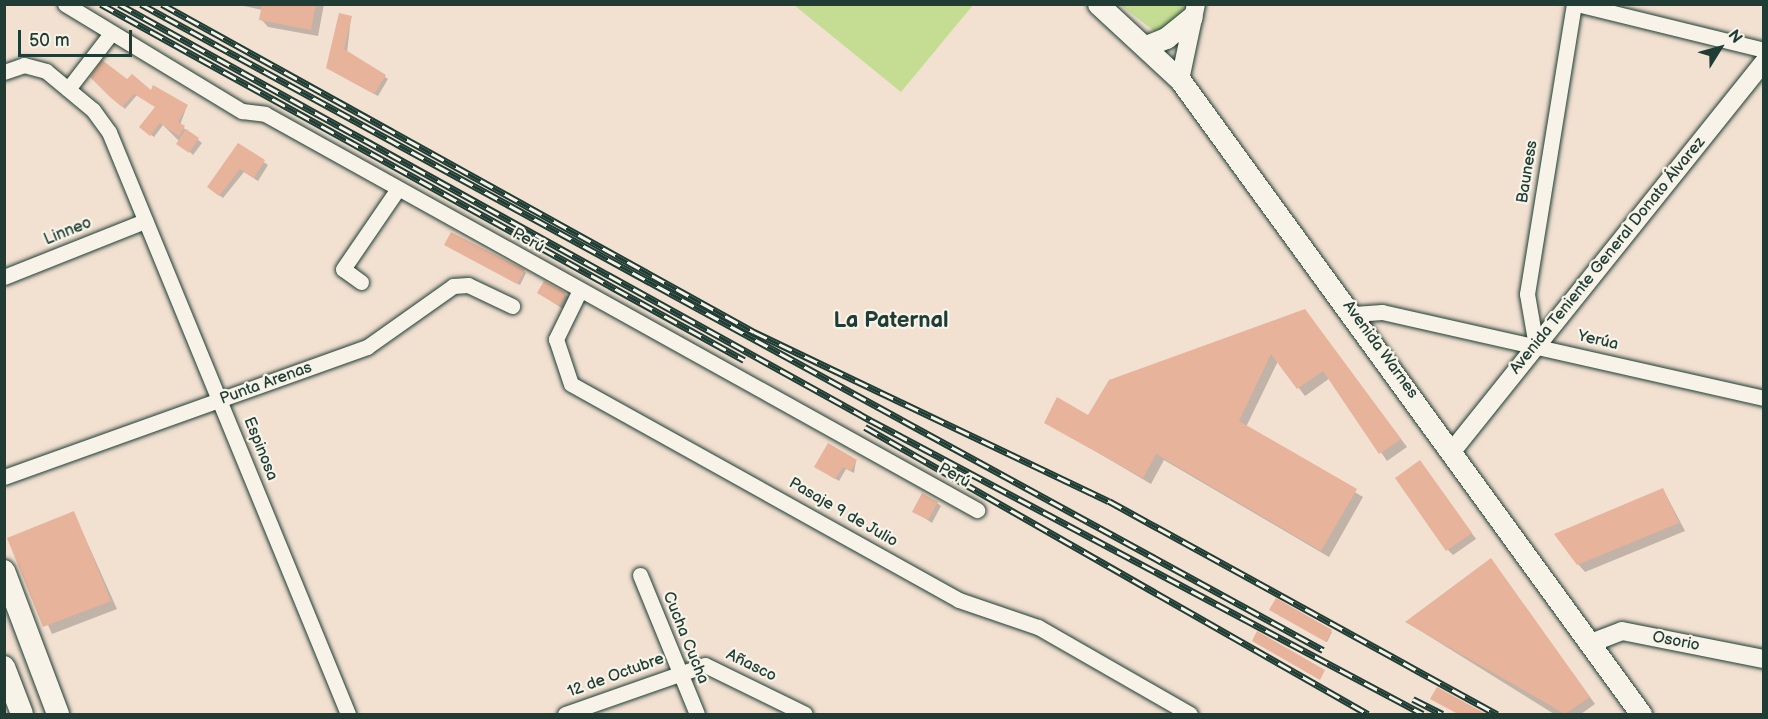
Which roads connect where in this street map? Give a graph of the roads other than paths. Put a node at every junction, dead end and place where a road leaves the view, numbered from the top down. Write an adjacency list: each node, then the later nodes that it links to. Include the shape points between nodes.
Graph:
1 (64, 4): 5 (street, Perú)
2 (1098, 4): 6 (main road, Avenida Warnes)
3 (1576, 4): 7 (street); 19 (street, Bauness, via 1527,294)
4 (1194, 11): 6 (main road, via 1166,38); 10 (street)
5 (110, 36): 11 (street); 12 (street, Perú)
6 (1146, 46): 10 (main road, Avenida Warnes)
7 (1764, 50)
8 (1764, 62): 19 (street, Avenida Teniente General Donato Álvarez)
9 (4, 72): 11 (street, via 35,66)
10 (1180, 80): 18 (main road, Avenida Warnes)
11 (68, 89): 13 (street, Espinosa, via 109,132)
12 (397, 190): 15 (street, via 343,269); 16 (street, Perú)
13 (145, 221): 14 (street, Linneo); 21 (street, Espinosa)
14 (4, 277)
15 (361, 282)
16 (580, 290): 24 (street, Perú); 37 (street, Pasaje 9 de Julio, via 556,339 571,384 959,600 1038,627)
17 (512, 306): 21 (street, Punta Arenas, via 468,285 453,286 367,347)
18 (1354, 314): 19 (street, Yerúa, via 1382,312); 22 (main road, Avenida Warnes)
19 (1536, 346): 20 (street, Yerúa); 22 (street, Avenida Teniente General Donato Álvarez)
20 (1764, 398)
21 (221, 400): 23 (street, Punta Arenas); 33 (street, Espinosa)
22 (1454, 450): 27 (main road, Avenida Warnes)
23 (4, 477)
24 (977, 510)
25 (4, 571): 32 (main road)
26 (640, 575): 30 (street, Cucha Cucha)
27 (1591, 644): 28 (street, Osorio, via 1622,631); 38 (main road, Avenida Warnes)
28 (1764, 659)
29 (4, 667): 31 (main road)
30 (679, 672): 34 (street, 12 de Octubre); 35 (street, Cucha Cucha); 36 (street, Añasco, via 705,665)
31 (14, 706)
32 (58, 714)
33 (348, 714)
34 (565, 714)
35 (696, 714)
36 (805, 714)
37 (1190, 714)
38 (1641, 714)

